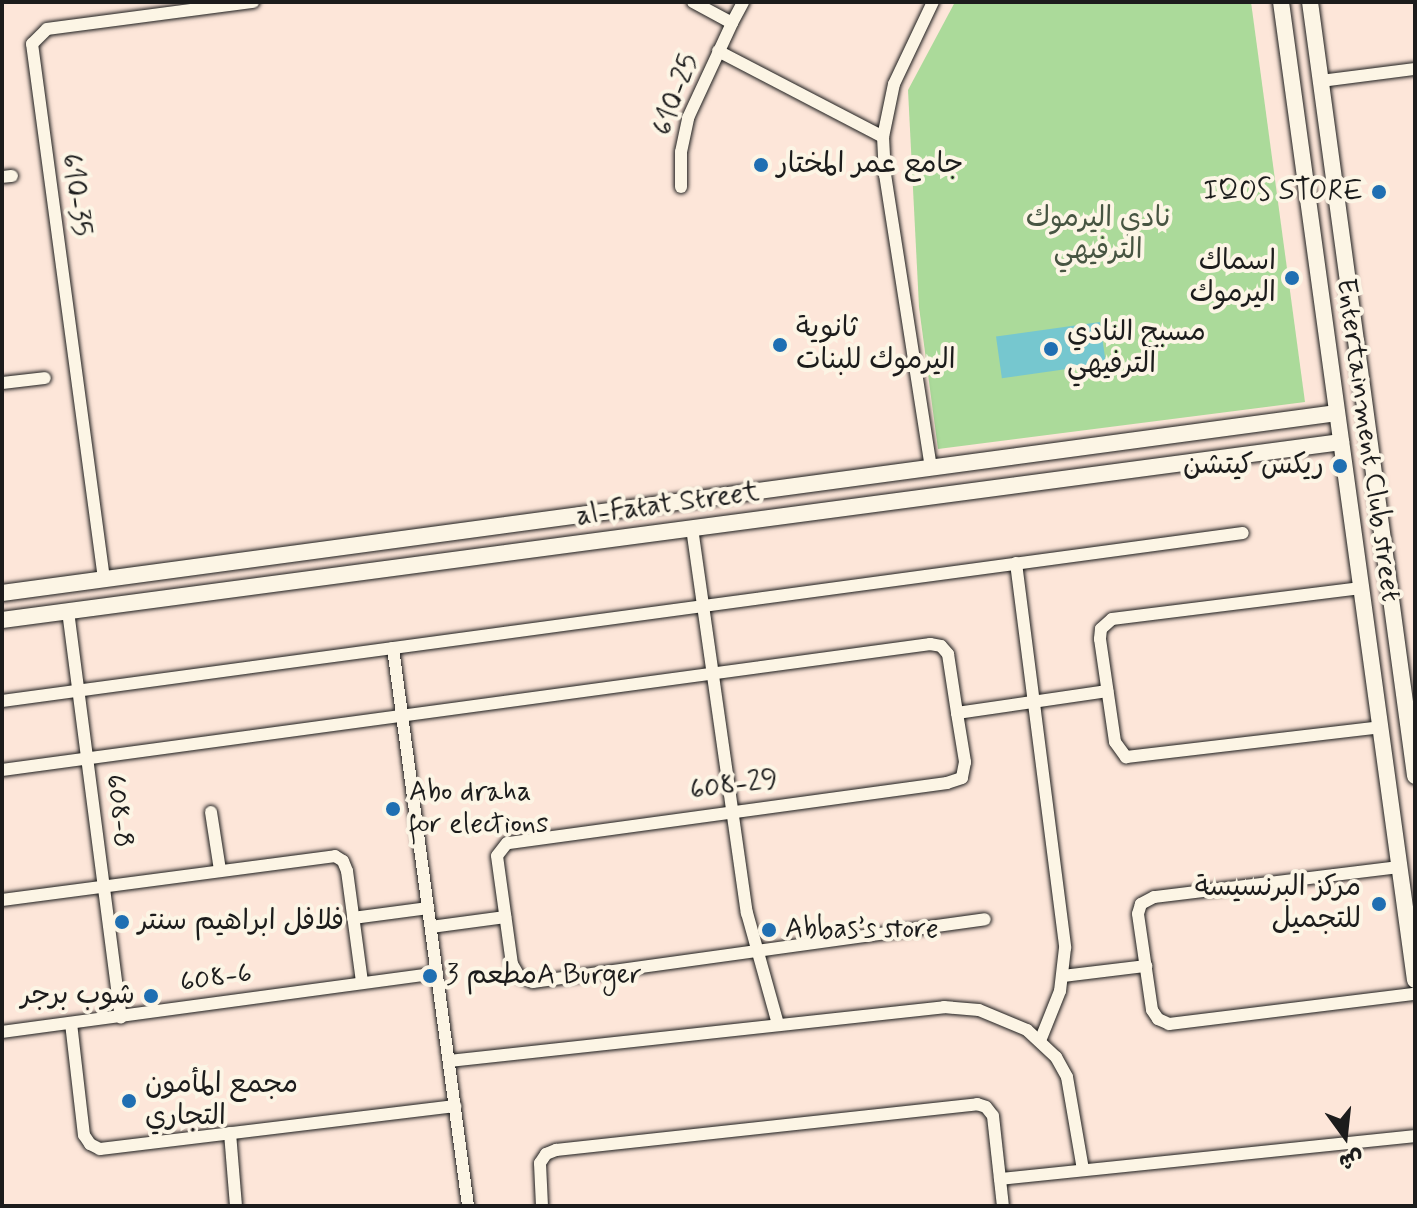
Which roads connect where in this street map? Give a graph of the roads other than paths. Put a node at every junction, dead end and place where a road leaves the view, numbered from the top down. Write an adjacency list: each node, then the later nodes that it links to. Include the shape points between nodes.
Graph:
1 (253, 2): 24 (street, 610-35, via 47,29 32,44)
2 (693, 2): 7 (street)
3 (743, 2): 7 (street, 610-25)
4 (933, 2): 11 (street, via 897,76)
5 (1281, 2): 15 (street, Entertainment Club street)
6 (1310, 2): 10 (street, Entertainment Club street)
7 (732, 23): 8 (street, 610-25)
8 (718, 51): 11 (street); 12 (street, 610-25, via 683,134)
9 (1415, 69): 10 (street)
10 (1321, 81): 37 (street, Entertainment Club street)
11 (883, 137): 18 (street)
12 (681, 187)
13 (45, 378): 14 (street)
14 (2, 383)
15 (1329, 414): 16 (street, Entertainment Club street); 17 (street, al-Fatat Street)
16 (1333, 443): 19 (street, al-Fatat Street); 26 (street, Entertainment Club street)
17 (1067, 451): 18 (street, al-Fatat Street); 19 (street, via 1075,464)
18 (931, 468): 22 (street, al-Fatat Street)
19 (1069, 478): 20 (street, al-Fatat Street)
20 (692, 528): 25 (street, al-Fatat Street); 28 (street)
21 (1243, 533): 23 (street)
22 (274, 556): 24 (street, al-Fatat Street); 25 (street)
23 (1016, 563): 28 (street); 36 (street)
24 (104, 579): 27 (street, al-Fatat Street)
25 (277, 584): 29 (street, al-Fatat Street)
26 (1361, 588): 34 (street, via 1112,619 1100,634); 40 (street, Entertainment Club street)
27 (2, 593)
28 (703, 606): 31 (street); 32 (street)
29 (68, 611): 30 (street, al-Fatat Street); 33 (street, 608-8)
30 (2, 620)
31 (393, 648): 33 (street); 39 (street)
32 (713, 674): 38 (street, via 941,646 948,654); 39 (street); 46 (street)
33 (78, 691): 35 (street); 41 (street, 608-8)
34 (1107, 691): 36 (street); 40 (street, via 1116,747 1131,758)
35 (2, 701)
36 (1033, 702): 38 (street); 60 (street, via 1065,948)
37 (1410, 705): 43 (street, Entertainment Club street)
38 (957, 713): 46 (street, 608-29, via 965,762 962,778)
39 (402, 716): 41 (street); 52 (street)
40 (1380, 727): 44 (street, Entertainment Club street)
41 (87, 759): 42 (street); 50 (street, 608-8)
42 (2, 770)
43 (1415, 776)
44 (1388, 784): 45 (street); 48 (street, Entertainment Club street)
45 (1415, 784)
46 (731, 810): 53 (street, 608-29, via 512,842 497,856); 57 (street)
47 (211, 812): 49 (street)
48 (1399, 867): 58 (street, via 1149,898 1138,914); 61 (street, Entertainment Club street)
49 (220, 870): 50 (street); 54 (street, via 335,856 346,866)
50 (104, 886): 51 (street); 64 (street, 608-8)
51 (2, 900)
52 (428, 908): 54 (street); 56 (street)
53 (505, 917): 56 (street); 57 (street, via 514,971 533,982)
54 (353, 918): 62 (street)
55 (985, 919): 57 (street)
56 (431, 927): 59 (street)
57 (757, 952): 66 (street)
58 (1146, 966): 60 (street); 63 (street, via 1152,1010 1169,1024)
59 (437, 973): 62 (street, 608-6); 69 (street)
60 (1063, 976): 68 (street)
61 (1415, 980)
62 (362, 982): 64 (street, 608-6)
63 (1415, 994)
64 (121, 1018): 65 (street, 608-6)
65 (71, 1023): 67 (street, 608-6); 71 (street, via 84,1135 90,1144 100,1149)
66 (778, 1024): 68 (street, via 961,1007 1004,1018); 69 (street)
67 (2, 1032)
68 (1040, 1041): 73 (street, via 1067,1077)
69 (449, 1061): 70 (street)
70 (455, 1106): 71 (street); 76 (street)
71 (230, 1133): 75 (street)
72 (1415, 1136): 73 (street)
73 (1083, 1170): 74 (street)
74 (1000, 1179): 77 (street, via 993,1116 977,1104 556,1150 540,1163); 78 (street)
75 (236, 1206)
76 (468, 1206)
77 (542, 1206)
78 (1003, 1206)

